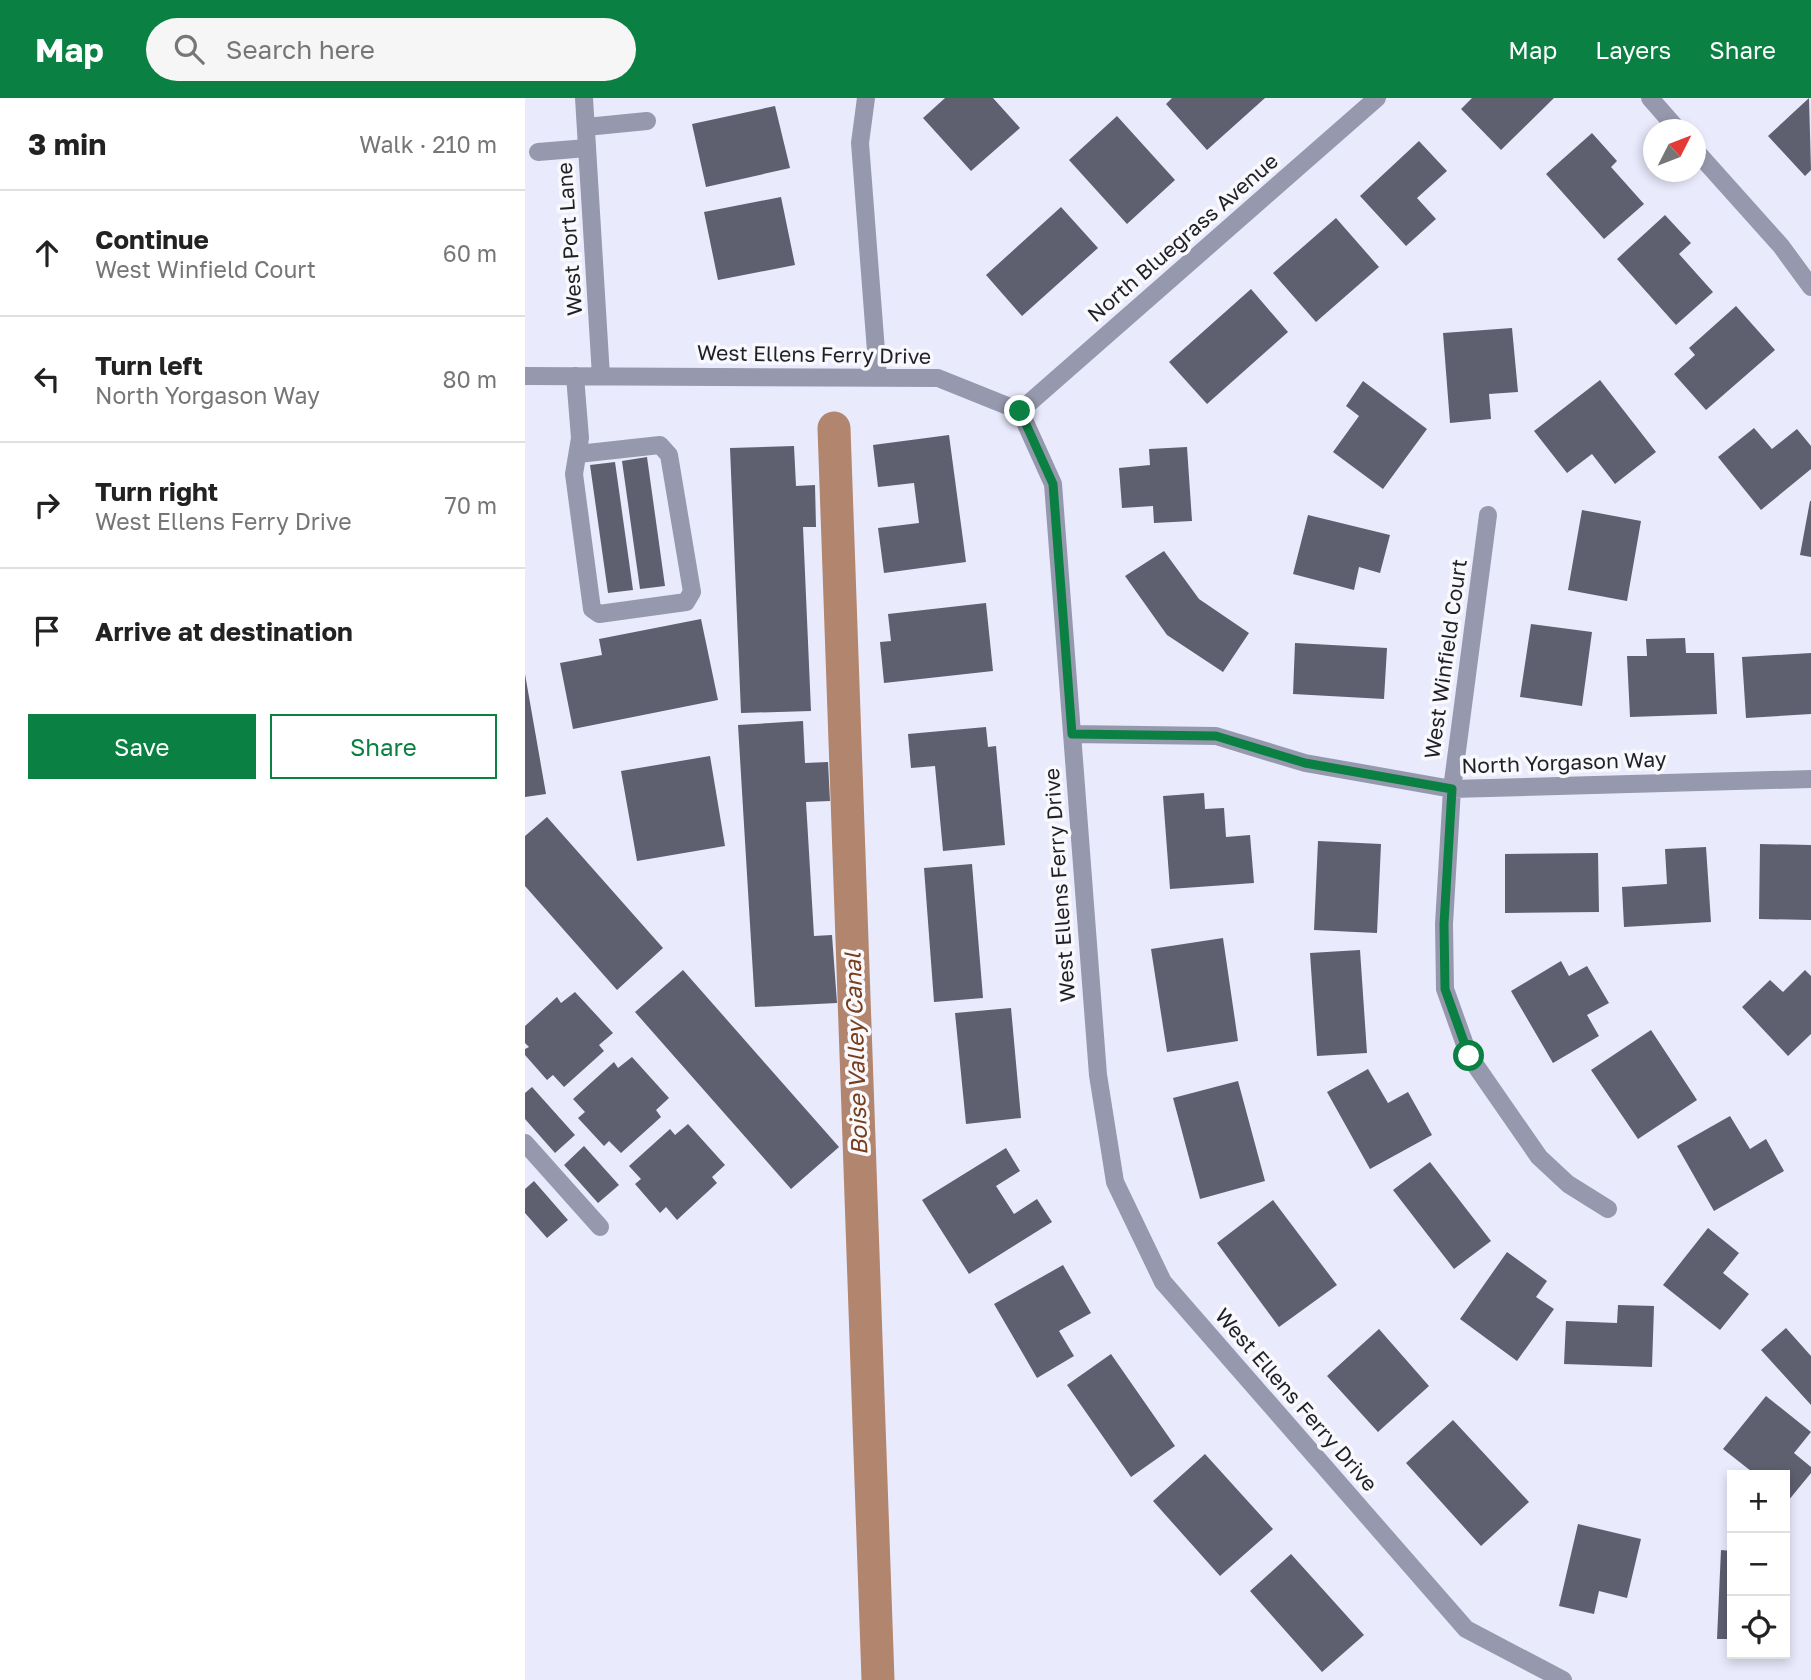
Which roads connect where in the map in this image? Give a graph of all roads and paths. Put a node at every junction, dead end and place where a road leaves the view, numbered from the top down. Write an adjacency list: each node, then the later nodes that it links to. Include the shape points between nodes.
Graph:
1 (584, 98): 7 (street, West Port Lane)
2 (866, 98): 15 (street, via 860,143)
3 (1377, 98): 16 (street, North Bluegrass Avenue)
4 (1650, 98): 5 (street)
5 (1668, 119)
6 (647, 121): 7 (street)
7 (586, 127): 8 (street, West Port Lane)
8 (587, 148): 9 (street); 14 (street, West Port Lane)
9 (538, 152)
10 (1706, 161): 11 (street)
11 (1811, 287)
12 (525, 376): 13 (street, West Ellens Ferry Drive)
13 (575, 376): 14 (street, West Ellens Ferry Drive); 17 (street)
14 (601, 376): 15 (street, West Ellens Ferry Drive)
15 (878, 377): 16 (street, West Ellens Ferry Drive, via 938,378)
16 (1020, 411): 19 (street, West Ellens Ferry Drive, via 1053,484)
17 (578, 454): 17 (street, via 574,474 592,608 599,614 686,602 692,592 669,455 660,445)
18 (1488, 515): 21 (street, West Winfield Court)
19 (1072, 734): 21 (street, North Yorgason Way, via 1216,736 1305,763); 25 (street, West Ellens Ferry Drive, via 1098,1075 1115,1182 1163,1282 1466,1629)
20 (1811, 779): 21 (street, North Yorgason Way)
21 (1452, 789): 23 (street, West Winfield Court, via 1445,989 1469,1056 1539,1157 1568,1184)
22 (525, 1143): 24 (street)
23 (1608, 1209)
24 (600, 1227)
25 (1563, 1680)

